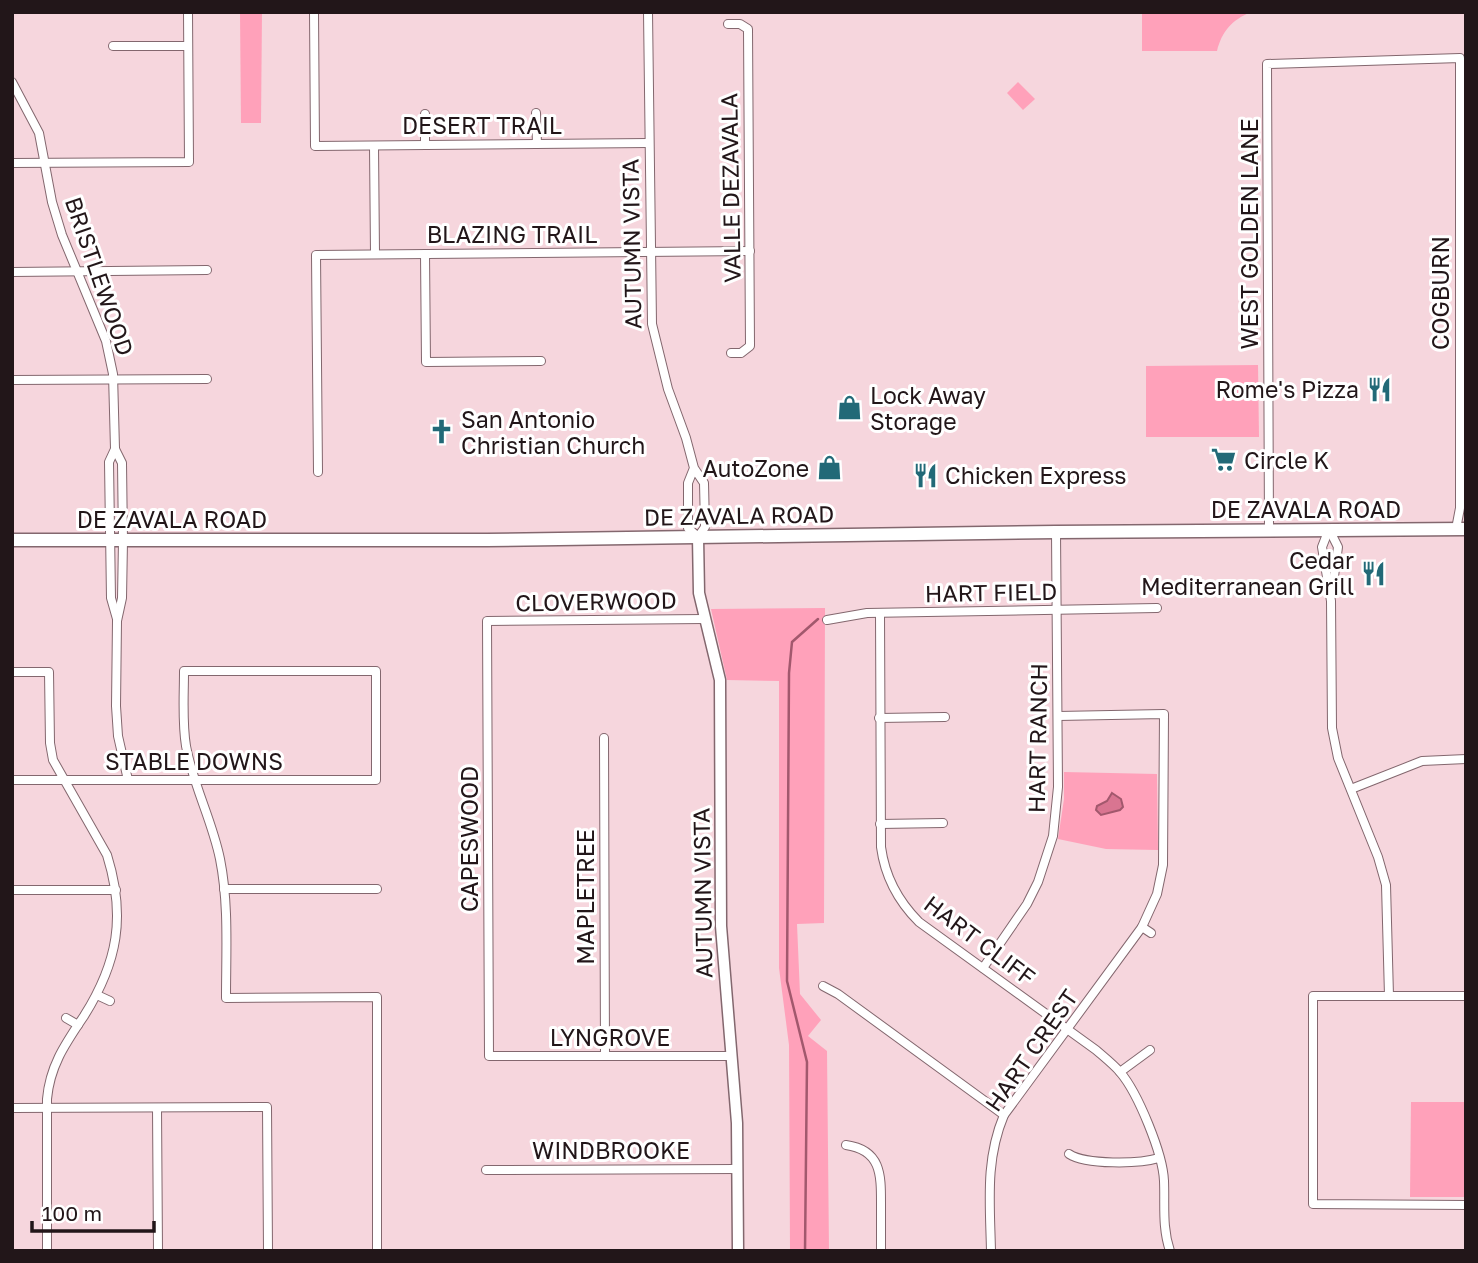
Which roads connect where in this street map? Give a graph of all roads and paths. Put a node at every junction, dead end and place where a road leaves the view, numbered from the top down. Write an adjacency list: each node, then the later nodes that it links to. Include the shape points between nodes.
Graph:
1 (188, 12): 6 (street)
2 (314, 12): 14 (street, DESERT TRAIL, via 316,146)
3 (648, 12): 11 (street, AUTUMN VISTA)
4 (728, 24): 17 (street, VALLE DEZAVALA, via 748,29)
5 (113, 46): 6 (street)
6 (188, 46): 16 (street, via 189,162)
7 (1460, 58): 32 (street, WEST GOLDEN LANE, via 1267,64); 34 (street, COGBURN)
8 (12, 82): 16 (street, BRISTLEWOOD, via 35,122)
9 (536, 113): 12 (street)
10 (425, 114): 13 (street)
11 (649, 143): 12 (street, DESERT TRAIL); 18 (street, AUTUMN VISTA)
12 (537, 144): 13 (street, DESERT TRAIL)
13 (425, 145): 14 (street, DESERT TRAIL)
14 (374, 146): 19 (street)
15 (12, 163): 16 (street)
16 (44, 163): 22 (street, BRISTLEWOOD, via 52,202)
17 (750, 251): 18 (street, BLAZING TRAIL); 24 (street, VALLE DEZAVALA, via 750,346 741,354)
18 (650, 252): 20 (street, BLAZING TRAIL); 30 (street, AUTUMN VISTA, via 655,343)
19 (374, 254): 20 (street, BLAZING TRAIL); 31 (street, BLAZING TRAIL, via 316,255)
20 (425, 254): 25 (street, via 426,362)
21 (206, 270): 22 (street)
22 (77, 271): 23 (street); 26 (street, BRISTLEWOOD, via 106,341)
23 (12, 272)
24 (731, 354)
25 (541, 361)
26 (113, 379): 27 (street); 28 (street); 29 (street, BRISTLEWOOD)
27 (207, 379)
28 (12, 380)
29 (115, 449): 38 (street, BRISTLEWOOD, via 109,462); 39 (street, BRISTLEWOOD, via 122,463)
30 (694, 468): 36 (street, AUTUMN VISTA, via 704,483 705,527); 36 (street, AUTUMN VISTA, via 688,483 688,528)
31 (318, 472)
32 (1269, 529): 33 (main road, DE ZAVALA ROAD); 35 (main road, DE ZAVALA ROAD)
33 (1329, 529): 34 (main road, DE ZAVALA ROAD); 40 (street, via 1322,547); 40 (street, via 1338,547)
34 (1461, 529)
35 (1056, 532): 36 (main road, DE ZAVALA ROAD); 42 (street, HART RANCH)
36 (698, 537): 39 (main road, DE ZAVALA ROAD); 44 (street, AUTUMN VISTA, via 699,593)
37 (12, 540): 38 (main road, DE ZAVALA ROAD)
38 (110, 541): 39 (main road, DE ZAVALA ROAD); 46 (street, BRISTLEWOOD, via 111,598)
39 (123, 541): 46 (street, BRISTLEWOOD)
40 (1331, 601): 58 (street, via 1332,728)
41 (1157, 608): 42 (street, HART FIELD)
42 (1058, 610): 43 (street, HART FIELD); 49 (street, HART RANCH)
43 (880, 613): 45 (street, HART FIELD); 51 (street, HART CLIFF)
44 (705, 619): 47 (street, CLOVERWOOD); 79 (street, AUTUMN VISTA, via 720,680 721,926)
45 (827, 620)
46 (117, 621): 56 (street, via 118,736)
47 (487, 621): 77 (street, CAPESWOOD)
48 (12, 672): 55 (street, via 49,672 50,743)
49 (1058, 716): 65 (street, HART CREST, via 1164,714 1163,865 1157,894); 67 (street, HART RANCH, via 1057,812 1047,859 1027,904)
50 (945, 717): 51 (street)
51 (879, 718): 60 (street, HART CLIFF)
52 (604, 738): 78 (street, MAPLETREE)
53 (1466, 759): 58 (street, via 1422,761)
54 (12, 780): 55 (street, STABLE DOWNS)
55 (63, 780): 56 (street, STABLE DOWNS); 64 (street, via 100,839)
56 (128, 780): 57 (street, STABLE DOWNS)
57 (197, 780): 57 (street, STABLE DOWNS, via 185,737 184,671 376,671 376,780); 61 (street, via 220,857)
58 (1351, 789): 70 (street, via 1387,885)
59 (943, 823): 60 (street)
60 (880, 824): 67 (street, HART CLIFF, via 886,871 903,904 919,922)
61 (224, 889): 62 (street); 94 (street, via 226,998 377,997)
62 (377, 889)
63 (12, 890): 64 (street)
64 (116, 890): 69 (street, via 116,942)
65 (1142, 927): 66 (street); 75 (street, HART CREST)
66 (1151, 933)
67 (983, 968): 75 (street, HART CLIFF)
68 (823, 986): 84 (street)
69 (97, 995): 72 (street); 74 (street)
70 (1389, 996): 71 (street); 90 (street, via 1314,996 1313,1205)
71 (1466, 996)
72 (110, 1002)
73 (66, 1018): 74 (street)
74 (78, 1025): 82 (street, via 54,1065)
75 (1068, 1030): 80 (street, HART CLIFF); 84 (street, HART CREST)
76 (1150, 1049): 80 (street)
77 (489, 1056): 78 (street, LYNGROVE)
78 (605, 1056): 79 (street, LYNGROVE)
79 (731, 1056): 88 (street, AUTUMN VISTA)
80 (1120, 1072): 87 (street, HART CLIFF)
81 (12, 1108): 82 (street)
82 (47, 1108): 83 (street); 91 (street)
83 (157, 1108): 92 (street); 93 (street, via 267,1107)
84 (1004, 1115): 97 (street, HART CREST, via 990,1170)
85 (846, 1145): 96 (street, via 865,1151 881,1173)
86 (1069, 1154): 87 (street, via 1083,1161)
87 (1159, 1158): 98 (street, HART CLIFF)
88 (737, 1169): 89 (street, WINDBROOKE); 95 (street, AUTUMN VISTA)
89 (486, 1170)
90 (1466, 1205)
91 (47, 1251)
92 (158, 1251)
93 (268, 1251)
94 (377, 1251)
95 (738, 1251)
96 (881, 1251)
97 (990, 1251)
98 (1170, 1251)

